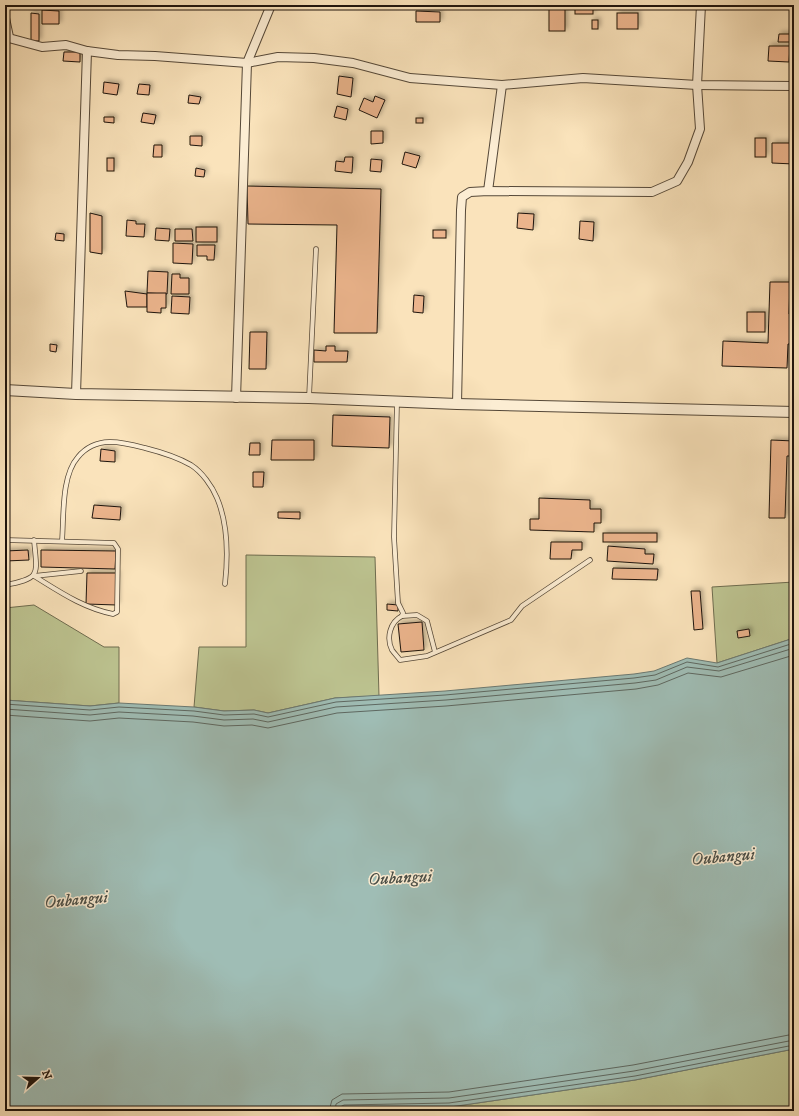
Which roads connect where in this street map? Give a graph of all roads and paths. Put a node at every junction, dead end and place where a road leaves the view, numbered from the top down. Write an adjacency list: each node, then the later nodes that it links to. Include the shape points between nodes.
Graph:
1 (270, 5): 6 (street)
2 (701, 5): 8 (street)
3 (5, 18): 4 (street)
4 (7, 37): 5 (street, via 42,46 66,45)
5 (87, 51): 6 (street); 13 (street)
6 (247, 63): 7 (street, via 278,57 314,58 353,63 410,78); 14 (street)
7 (502, 85): 8 (street, via 583,78); 10 (street)
8 (697, 85): 9 (street); 10 (street, via 700,130 688,162 677,181 652,192)
9 (794, 86)
10 (488, 191): 17 (street, via 470,192 462,197)
11 (316, 249): 15 (lane)
12 (5, 390): 13 (street)
13 (76, 394): 14 (street)
14 (236, 398): 15 (street)
15 (309, 398): 16 (street)
16 (398, 402): 17 (street); 27 (lane, via 394,537 398,602)
17 (457, 404): 18 (street)
18 (794, 412)
19 (5, 540): 20 (lane)
20 (34, 540): 21 (lane); 24 (lane, via 37,568)
21 (62, 542): 24 (lane, via 117,546 118,612 113,614 90,608); 25 (lane, via 67,477 78,457 90,446 118,441 167,454 192,465 207,480 217,498 223,518 228,560)
22 (590, 560): 28 (lane, via 522,606 511,620)
23 (81, 571): 24 (lane)
24 (34, 576): 26 (lane, via 28,580)
25 (225, 584)
26 (5, 585)
27 (402, 616): 28 (lane, via 417,615 427,622); 28 (lane, via 396,618 390,630 392,650 400,660 427,656)
28 (435, 652)
29 (778, 1106): 30 (path)
30 (754, 1111)

